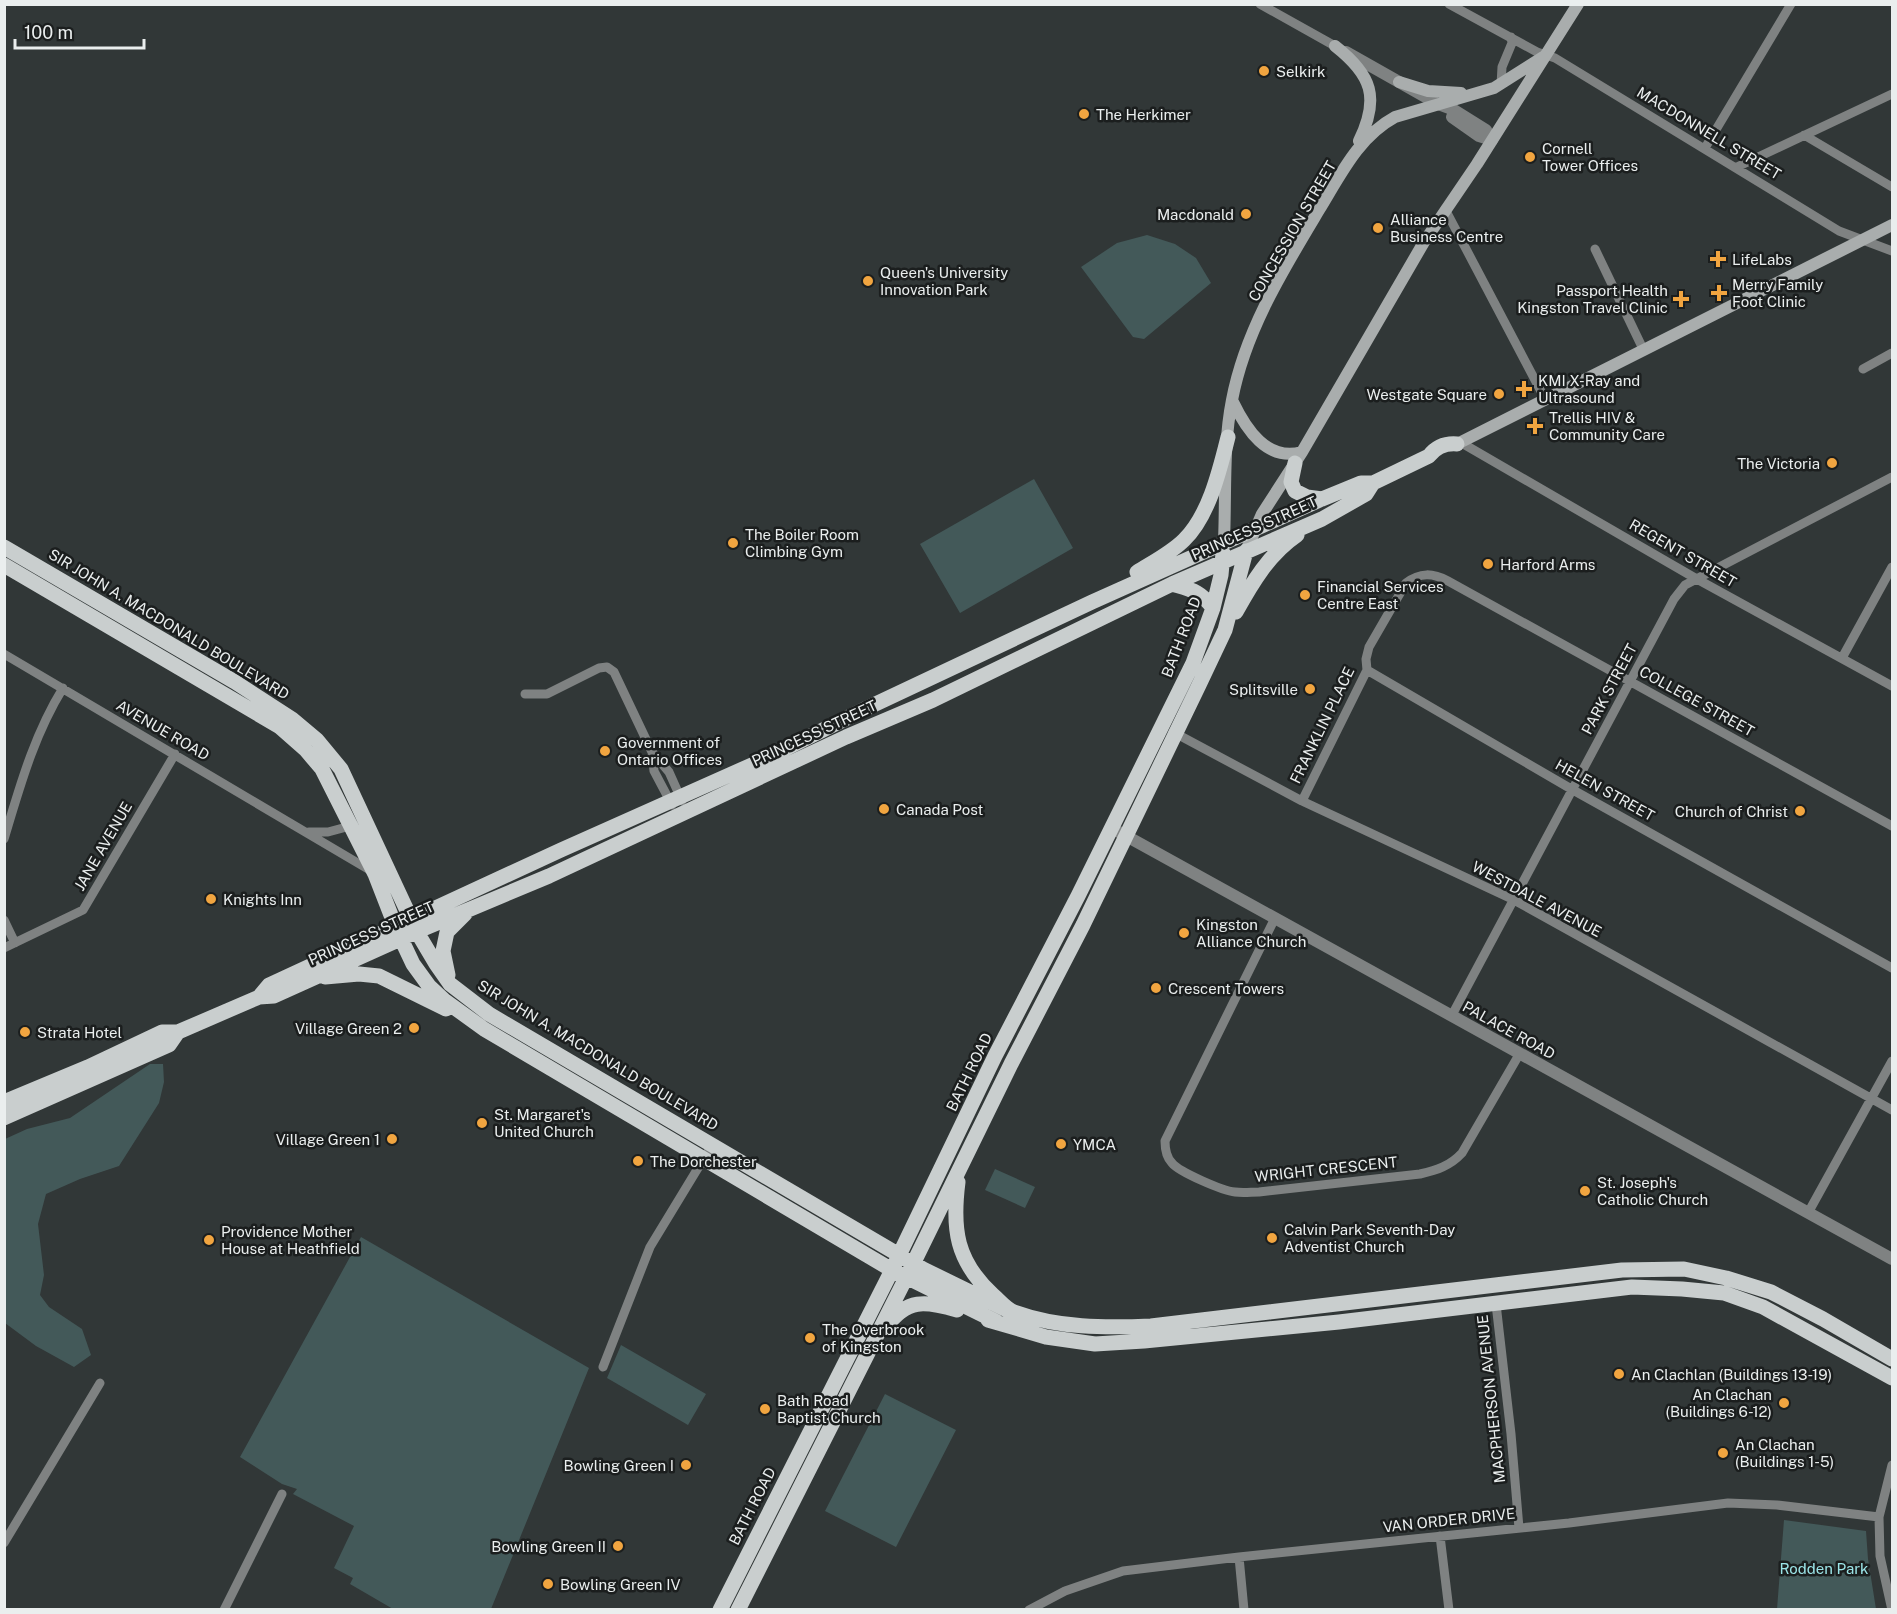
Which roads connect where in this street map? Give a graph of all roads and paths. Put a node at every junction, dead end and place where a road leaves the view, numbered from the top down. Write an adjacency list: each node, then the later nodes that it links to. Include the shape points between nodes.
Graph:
1 (1260, 4): 6 (street)
2 (1449, 4): 5 (street, MACDONNELL STREET)
3 (1578, 4): 7 (main road, CONCESSION STREET)
4 (1791, 4): 15 (street)
5 (1511, 37): 7 (street, MACDONNELL STREET); 9 (street)
6 (1335, 46): 8 (street); 16 (main road, via 1362,72 1371,95 1369,116)
7 (1547, 55): 9 (main road, CONCESSION STREET); 14 (main road, CONCESSION STREET); 15 (street, MACDONNELL STREET)
8 (1399, 82): 10 (main road, via 1435,92); 12 (street)
9 (1501, 85): 10 (main road, CONCESSION STREET)
10 (1480, 93): 12 (main road, CONCESSION STREET)
11 (1893, 94): 13 (street)
12 (1438, 104): 14 (street, via 1479,136); 16 (main road, CONCESSION STREET, via 1383,123)
13 (1804, 135): 17 (street); 18 (street)
14 (1492, 140): 19 (main road, CONCESSION STREET)
15 (1706, 148): 17 (street, MACDONNELL STREET)
16 (1352, 155): 28 (main road, CONCESSION STREET, via 1275,285 1255,327)
17 (1737, 167): 21 (street, MACDONNELL STREET, via 1839,231)
18 (1893, 187)
19 (1445, 209): 27 (street); 31 (main road, CONCESSION STREET)
20 (1893, 225): 21 (main road, PRINCESS STREET)
21 (1863, 239): 23 (street, MACDONNELL STREET); 24 (main road, PRINCESS STREET)
22 (1595, 249): 24 (street)
23 (1893, 251)
24 (1644, 351): 27 (main road, PRINCESS STREET)
25 (1893, 353): 26 (street)
26 (1863, 369)
27 (1545, 399): 30 (main road, PRINCESS STREET)
28 (1232, 400): 29 (main road, CONCESSION STREET); 31 (main road, via 1256,440 1282,454)
29 (1228, 437): 37 (main road, CONCESSION STREET); 46 (main road, via 1215,487 1192,531 1174,548)
30 (1459, 443): 33 (main road, PRINCESS STREET, via 1449,452 1429,456); 44 (street, REGENT STREET)
31 (1299, 457): 34 (main road, via 1291,482 1295,491); 36 (main road, CONCESSION STREET)
32 (1893, 477): 44 (street, PARK STREET)
33 (1373, 483): 34 (main road, PRINCESS STREET, via 1361,483); 35 (main road, PRINCESS STREET, via 1366,495)
34 (1323, 499): 36 (main road, PRINCESS STREET)
35 (1322, 519): 39 (main road, PRINCESS STREET); 48 (main road, via 1278,549)
36 (1256, 527): 37 (main road, PRINCESS STREET); 39 (main road, CONCESSION STREET)
37 (1224, 541): 40 (main road, BATH ROAD); 46 (main road, PRINCESS STREET)
38 (4, 547): 62 (main road, SIR JOHN A. MACDONALD BOULEVARD, via 292,719 317,740 341,769)
39 (1246, 551): 40 (main road, PRINCESS STREET); 48 (main road, BATH ROAD)
40 (1222, 562): 45 (main road, PRINCESS STREET); 47 (main road, BATH ROAD)
41 (4, 565): 62 (main road, SIR JOHN A. MACDONALD BOULEVARD, via 280,727 322,769)
42 (1893, 567): 50 (street)
43 (1422, 574): 51 (street, FRANKLIN PLACE, via 1406,583 1399,594 1369,647); 52 (street, COLLEGE STREET, via 1441,577)
44 (1695, 578): 50 (street, REGENT STREET); 52 (street, PARK STREET, via 1674,599)
45 (1172, 584): 47 (main road, via 1198,592); 61 (main road, PRINCESS STREET, via 933,700)
46 (1092, 602): 59 (main road, PRINCESS STREET)
47 (1213, 608): 56 (main road, BATH ROAD)
48 (1225, 630): 56 (main road, BATH ROAD)
49 (4, 654): 54 (street, AVENUE ROAD)
50 (1842, 658): 53 (street, REGENT STREET)
51 (1367, 670): 58 (street, HELEN STREET); 60 (street, FRANKLIN PLACE)
52 (1631, 681): 58 (street, PARK STREET); 63 (street, COLLEGE STREET)
53 (1893, 686)
54 (63, 688): 57 (street, AVENUE ROAD); 67 (street, via 28,759)
55 (525, 694): 59 (street, via 548,694 607,667 614,672 652,752 669,772)
56 (1168, 730): 60 (street, WESTDALE AVENUE); 64 (main road, BATH ROAD); 66 (main road, BATH ROAD)
57 (175, 754): 65 (street, AVENUE ROAD); 75 (street, JANE AVENUE, via 83,910)
58 (1572, 790): 69 (street, PARK STREET); 77 (street, HELEN STREET)
59 (676, 800): 61 (street); 73 (main road, PRINCESS STREET)
60 (1302, 801): 69 (street, WESTDALE AVENUE)
61 (682, 815): 70 (main road, PRINCESS STREET)
62 (359, 823): 65 (street, via 328,832); 68 (main road, SIR JOHN A. MACDONALD BOULEVARD); 73 (main road, SIR JOHN A. MACDONALD BOULEVARD)
63 (1893, 826)
64 (1111, 827): 66 (street, PALACE ROAD); 93 (main road, BATH ROAD, via 995,1056)
65 (306, 832): 68 (street, AVENUE ROAD)
66 (1126, 836): 71 (street, PALACE ROAD); 91 (main road, BATH ROAD)
67 (4, 839)
68 (375, 874): 74 (main road, SIR JOHN A. MACDONALD BOULEVARD)
69 (1514, 900): 81 (street, PARK STREET); 86 (street, WESTDALE AVENUE)
70 (470, 909): 73 (main road, PRINCESS STREET); 79 (main road, via 447,932 443,951)
71 (1275, 918): 81 (street, PALACE ROAD); 83 (street, WRIGHT CRESCENT, via 1165,1141 1165,1150 1175,1167 1235,1192 1439,1169 1462,1154)
72 (4, 920): 75 (street)
73 (414, 926): 74 (main road, PRINCESS STREET); 79 (main road, SIR JOHN A. MACDONALD BOULEVARD)
74 (398, 934): 78 (main road, PRINCESS STREET); 80 (main road, PRINCESS STREET, via 269,985); 82 (main road, SIR JOHN A. MACDONALD BOULEVARD, via 429,986)
75 (15, 943): 76 (street, JANE AVENUE)
76 (4, 948)
77 (1893, 968)
78 (313, 978): 80 (main road, PRINCESS STREET, via 274,996); 82 (main road, via 380,976)
79 (450, 984): 90 (main road, SIR JOHN A. MACDONALD BOULEVARD, via 489,1014)
80 (259, 997): 85 (main road, PRINCESS STREET, via 178,1032 169,1045)
81 (1452, 1016): 83 (street, PALACE ROAD)
82 (484, 1029): 90 (main road, SIR JOHN A. MACDONALD BOULEVARD)
83 (1520, 1053): 92 (street, PALACE ROAD)
84 (1893, 1061): 86 (street)
85 (91, 1073): 87 (main road, PRINCESS STREET); 89 (main road, PRINCESS STREET)
86 (1871, 1098): 88 (street, WESTDALE AVENUE); 92 (street)
87 (4, 1102)
88 (1893, 1110)
89 (4, 1118)
90 (708, 1151): 93 (main road, SIR JOHN A. MACDONALD BOULEVARD); 95 (main road, SIR JOHN A. MACDONALD BOULEVARD); 103 (street, via 650,1247)
91 (959, 1170): 93 (main road, BATH ROAD); 99 (main road, via 957,1240 966,1264 981,1284)
92 (1808, 1213): 94 (street, PALACE ROAD)
93 (907, 1258): 95 (main road, BATH ROAD); 99 (main road, SIR JOHN A. MACDONALD BOULEVARD)
94 (1893, 1259)
95 (899, 1274): 100 (main road, SIR JOHN A. MACDONALD BOULEVARD); 101 (main road, BATH ROAD); 115 (main road, BATH ROAD)
96 (1527, 1280): 97 (main road, SIR JOHN A. MACDONALD BOULEVARD); 98 (main road, via 1505,1290); 102 (main road, SIR JOHN A. MACDONALD BOULEVARD, via 1622,1270 1684,1269 1726,1278 1771,1292)
97 (1465, 1287): 98 (main road); 99 (main road, SIR JOHN A. MACDONALD BOULEVARD, via 1151,1326 1095,1328)
98 (1496, 1304): 100 (main road, via 1095,1344 1046,1337); 104 (main road, via 1632,1287 1724,1293 1763,1307); 109 (street, MACPHERSON AVENUE)
99 (1011, 1312)
100 (998, 1323): 101 (main road, via 940,1305 910,1305 894,1317)
101 (863, 1359): 116 (main road, BATH ROAD)
102 (1893, 1359)
103 (603, 1367)
104 (1892, 1378)
105 (100, 1383): 111 (street)
106 (1893, 1465): 108 (street)
107 (282, 1494): 114 (street)
108 (1879, 1517): 109 (street, VAN ORDER DRIVE, via 1777,1504 1728,1503); 113 (street, via 1880,1556)
109 (1519, 1528): 110 (street, VAN ORDER DRIVE)
110 (1440, 1536): 112 (street, VAN ORDER DRIVE); 119 (street)
111 (4, 1544)
112 (1239, 1557): 117 (street, VAN ORDER DRIVE, via 1124,1571 1065,1591); 118 (street)
113 (1892, 1608)
114 (224, 1610)
115 (720, 1610)
116 (738, 1610)
117 (1029, 1610)
118 (1244, 1610)
119 (1449, 1610)

